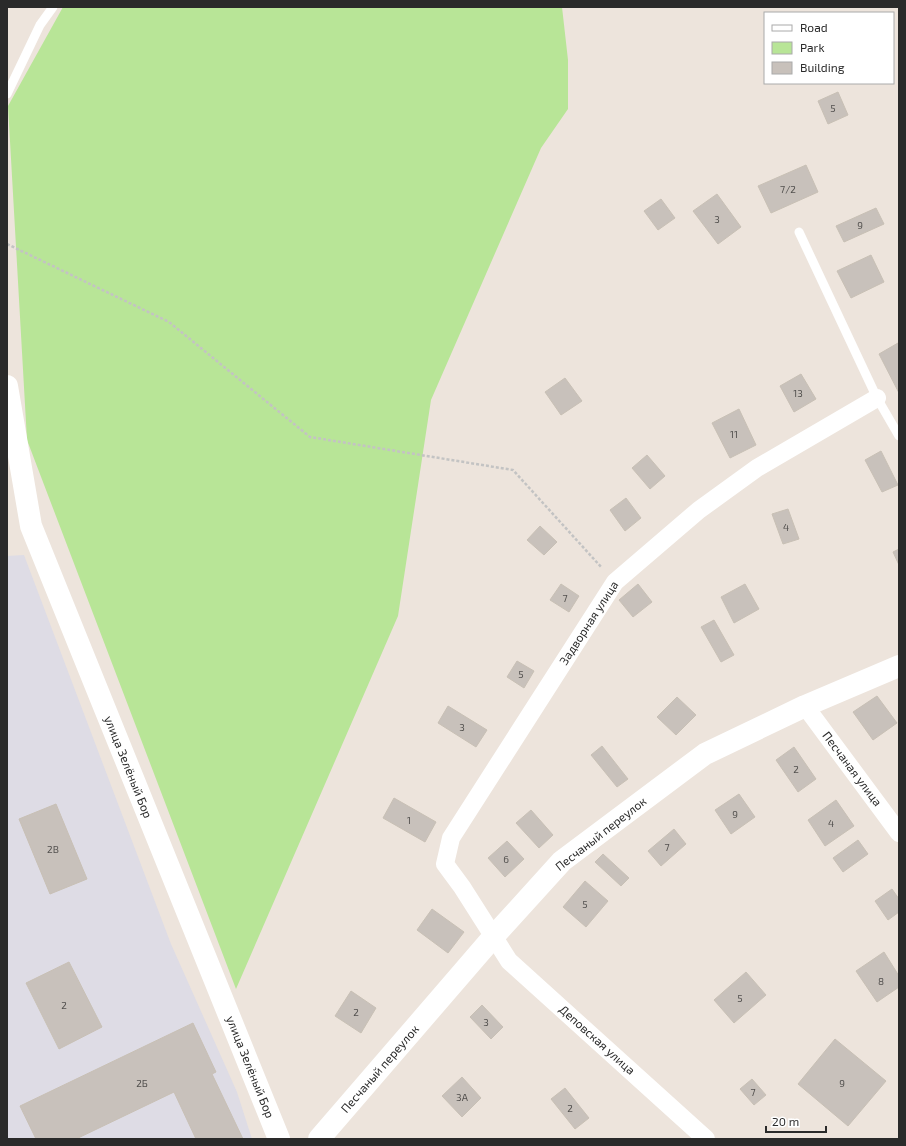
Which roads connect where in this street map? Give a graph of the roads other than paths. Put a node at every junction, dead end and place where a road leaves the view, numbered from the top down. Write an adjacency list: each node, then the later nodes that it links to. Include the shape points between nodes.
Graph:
1 (53, 7): 2 (lane, via 40,25)
2 (7, 94)
3 (799, 232): 5 (lane)
4 (7, 386): 11 (street, улица Зелёный Бор, via 31,526)
5 (877, 398): 6 (lane); 10 (street, Задворная улица, via 757,468 699,510 615,582 451,838 445,864)
6 (899, 436)
7 (899, 666): 8 (street, Песчаный переулок)
8 (805, 706): 9 (street, Песчаная улица); 10 (street, Песчаный переулок, via 704,754 562,861)
9 (899, 833)
10 (494, 936): 12 (street, Песчаный переулок); 13 (street, Деповская улица, via 509,961)
11 (279, 1139)
12 (320, 1139)
13 (706, 1139)

